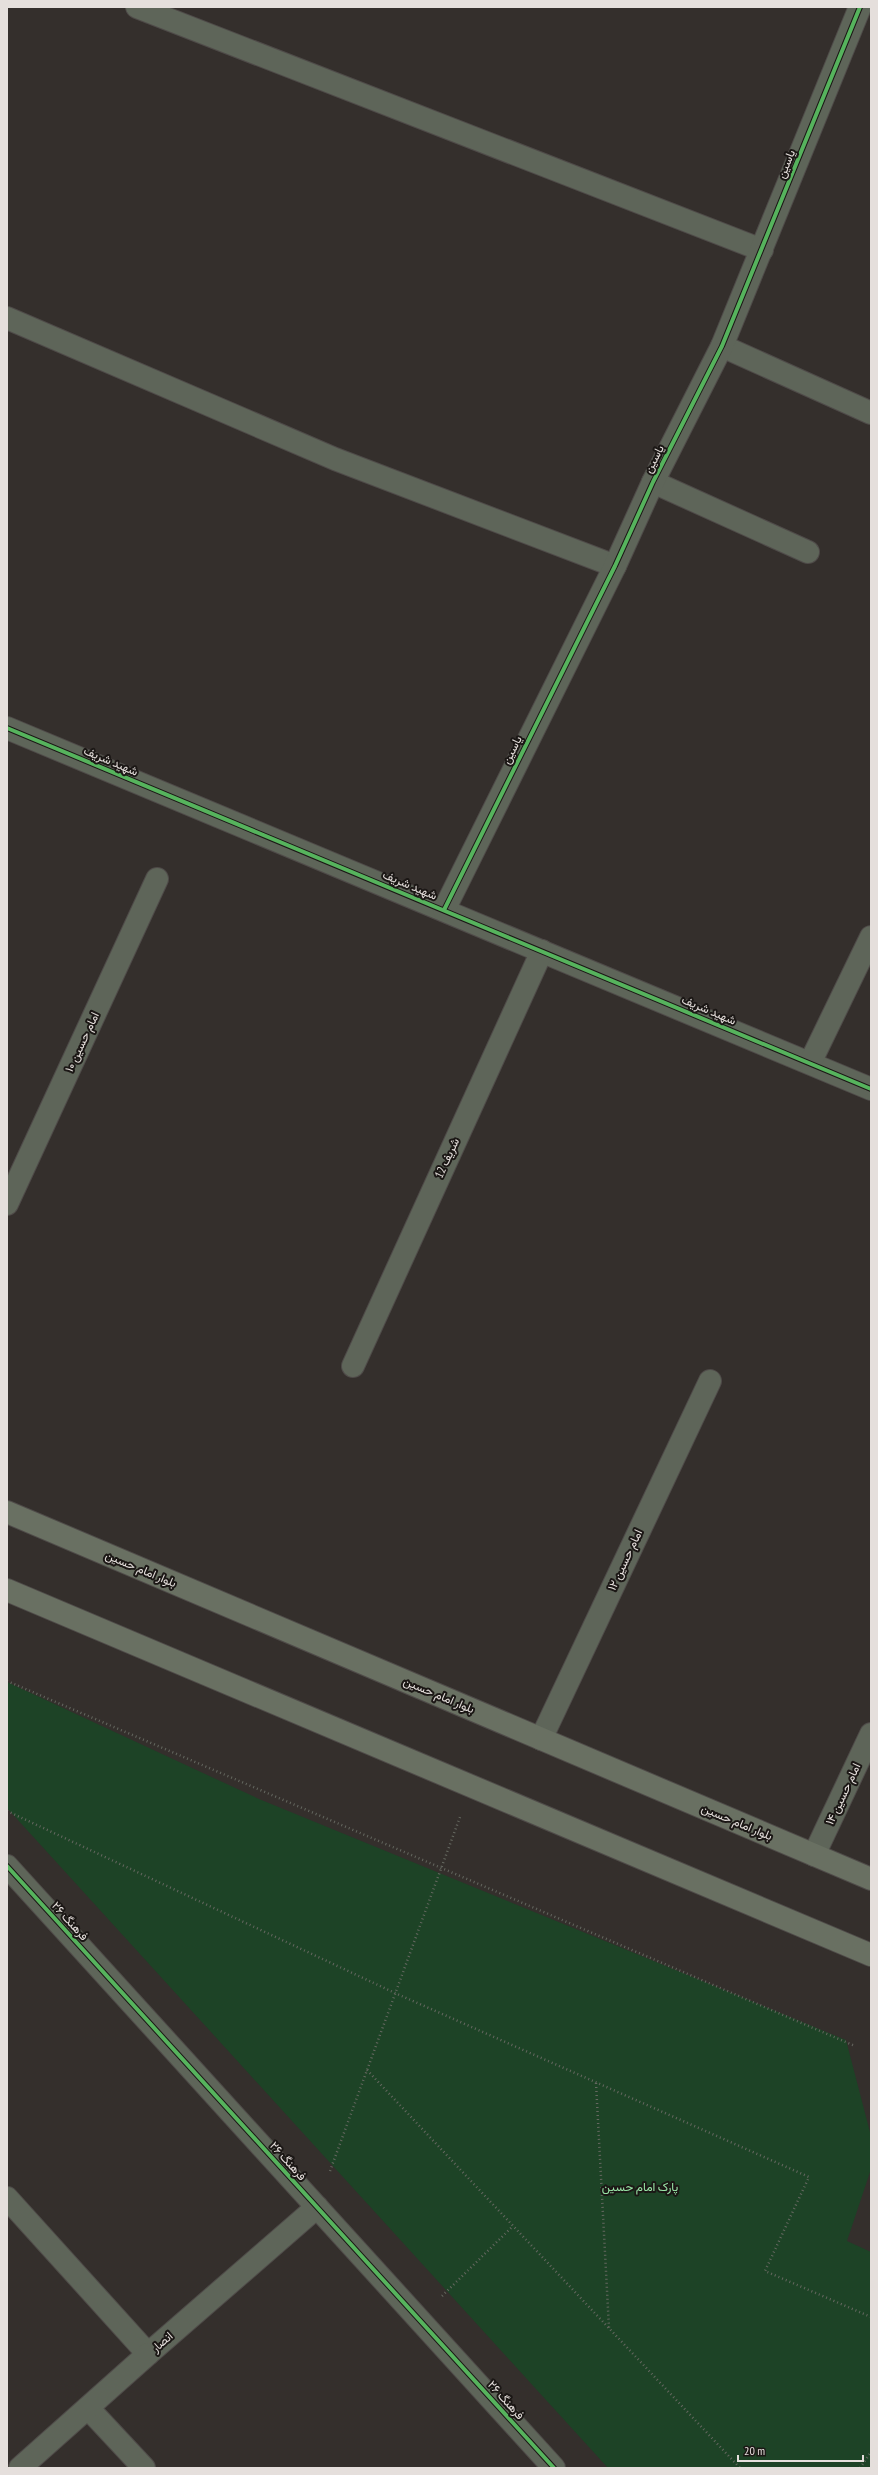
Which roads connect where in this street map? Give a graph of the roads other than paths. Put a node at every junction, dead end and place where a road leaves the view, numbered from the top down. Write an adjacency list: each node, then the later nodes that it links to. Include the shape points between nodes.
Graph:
1 (137, 7): 3 (street)
2 (860, 7): 3 (street, یاسین)
3 (762, 250): 5 (street, یاسین)
4 (7, 318): 9 (street, via 335,459)
5 (722, 346): 6 (street); 7 (street, یاسین)
6 (871, 413)
7 (653, 482): 8 (street); 9 (street, یاسین)
8 (808, 552)
9 (615, 566): 12 (street, یاسین)
10 (7, 728): 12 (street, شهید شریف)
11 (157, 879): 17 (street, امام حسین ۱۰)
12 (444, 910): 14 (street, شهید شریف)
13 (871, 937): 15 (street)
14 (542, 951): 15 (street, شهید شریف); 18 (street, شریف 12)
15 (810, 1063): 16 (street, شهید شریف)
16 (871, 1089)
17 (7, 1204)
18 (353, 1366)
19 (710, 1381): 23 (street, امام حسین ۱۲)
20 (7, 1512): 23 (main road, بلوار امام حسین)
21 (7, 1590): 27 (main road)
22 (871, 1734): 24 (street, امام حسین ۱۴)
23 (541, 1738): 24 (main road, بلوار امام حسین)
24 (814, 1855): 26 (main road, بلوار امام حسین)
25 (7, 1866): 29 (street, فرهنگ ۲۶)
26 (871, 1879)
27 (871, 1955)
28 (7, 2198): 30 (street, انصار)
29 (317, 2207): 30 (street, انصار); 34 (street, فرهنگ ۲۶)
30 (148, 2354): 31 (street)
31 (88, 2408): 32 (street); 33 (street)
32 (20, 2468)
33 (144, 2468)
34 (554, 2468)

